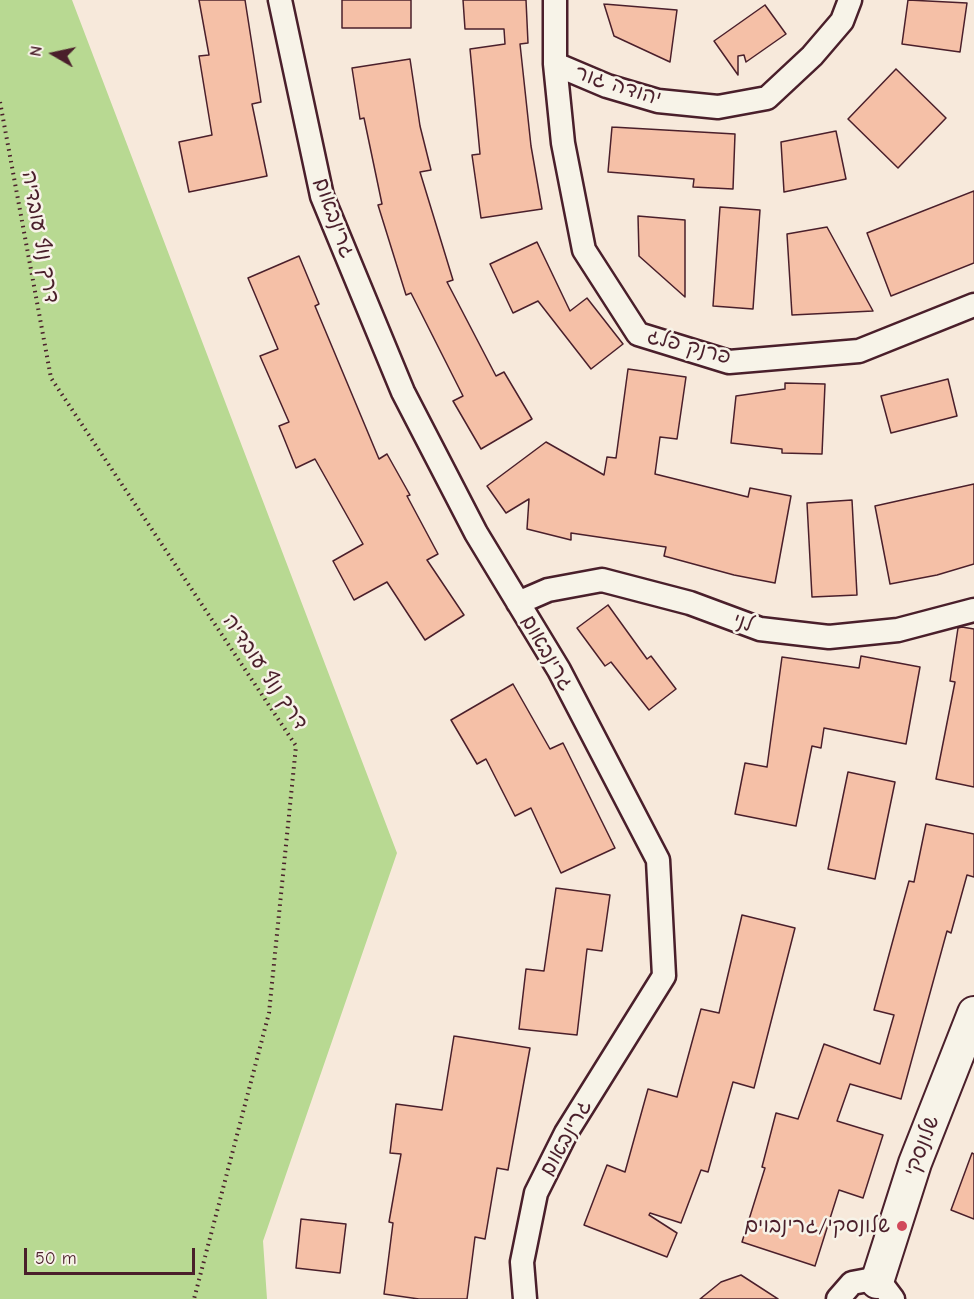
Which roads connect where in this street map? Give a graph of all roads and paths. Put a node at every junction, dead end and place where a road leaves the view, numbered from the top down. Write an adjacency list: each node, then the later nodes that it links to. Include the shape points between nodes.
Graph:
1 (280, 0): 7 (street, גרינבאום, via 322,196 403,392 476,533)
2 (555, 0): 4 (street, פרנק פלג)
3 (850, 0): 4 (street, יהודה גור, via 842,21 767,98 718,107 658,101 607,86)
4 (555, 64): 6 (street, פרנק פלג, via 564,143 584,250 638,334 729,362 859,351)
5 (0, 102): 11 (path, דרך נוף עובדיה, via 51,378 296,746 269,1013)
6 (974, 305)
7 (518, 603): 8 (street, לני, via 548,590 602,580 690,603 760,629 829,637 898,630); 12 (street, גרינבאום, via 559,670 657,860 664,976 566,1133 536,1193 522,1262)
8 (974, 610)
9 (974, 1013): 10 (street, שלונסקי, via 915,1163)
10 (885, 1291): 13 (street, via 860,1281 845,1288)
11 (194, 1299)
12 (525, 1299)
13 (838, 1299)

